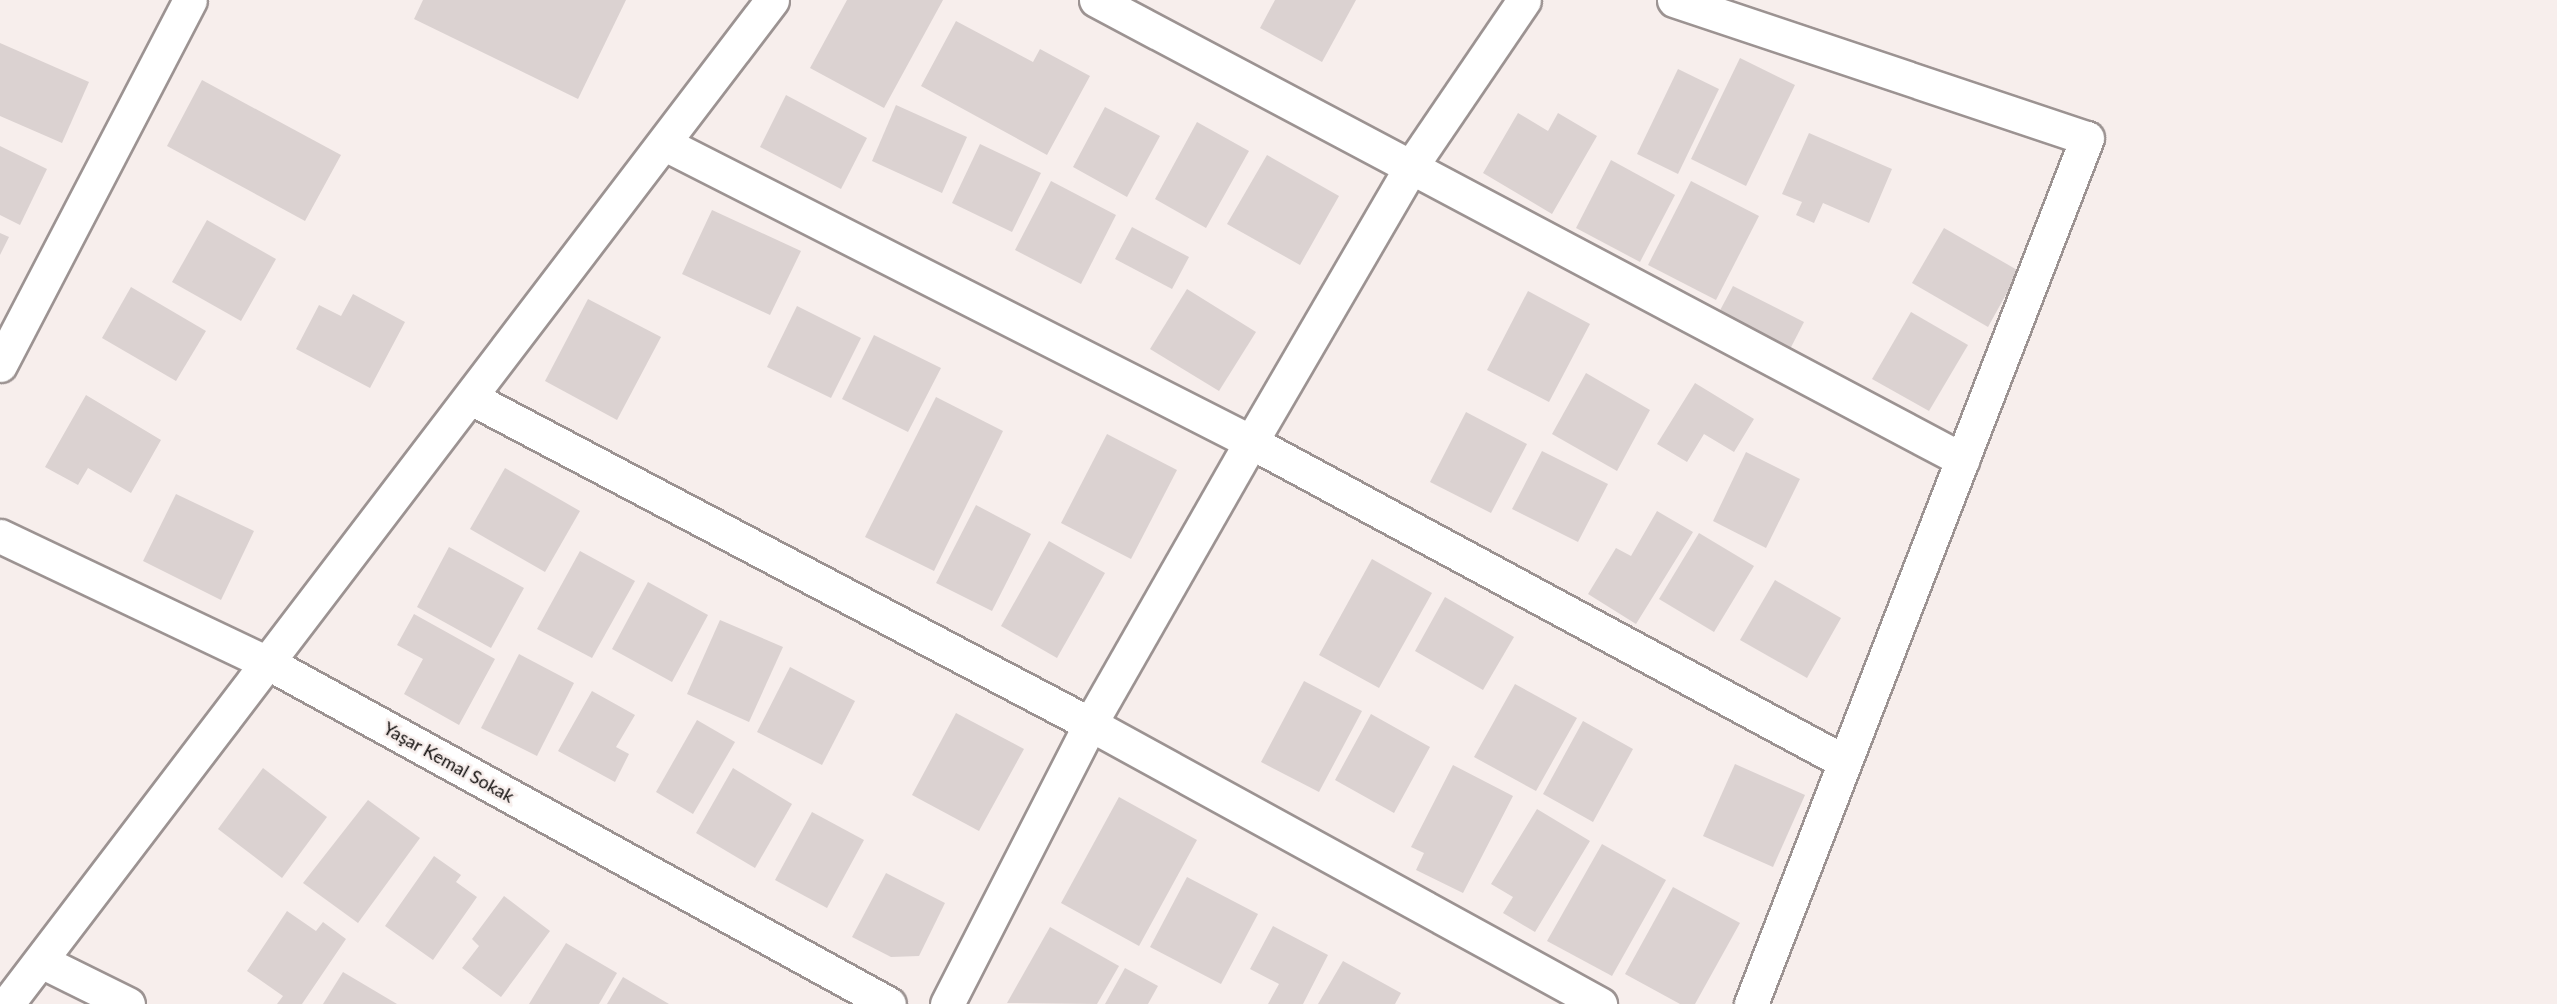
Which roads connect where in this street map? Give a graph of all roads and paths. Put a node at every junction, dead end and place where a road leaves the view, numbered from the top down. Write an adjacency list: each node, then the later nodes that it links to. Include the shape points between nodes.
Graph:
1 (190, 0): 8 (street)
2 (772, 0): 6 (street)
3 (1096, 0): 7 (street)
4 (1524, 0): 7 (street)
5 (1674, 0): 11 (street, via 2087,138)
6 (665, 144): 9 (street); 10 (street)
7 (1412, 165): 10 (street); 11 (street)
8 (0, 365)
9 (473, 399): 13 (street); 14 (street)
10 (1251, 442): 14 (street); 15 (street)
11 (1963, 460): 15 (street)
12 (0, 536): 13 (street, Yaşar Kemal Sokak)
13 (270, 664): 16 (street); 19 (street, Yaşar Kemal Sokak)
14 (1089, 724): 20 (street); 21 (street)
15 (1843, 761): 22 (street)
16 (41, 961): 17 (street); 18 (street)
17 (7, 1004)
18 (128, 1004)
19 (889, 1004)
20 (947, 1004)
21 (1600, 1004)
22 (1751, 1004)

